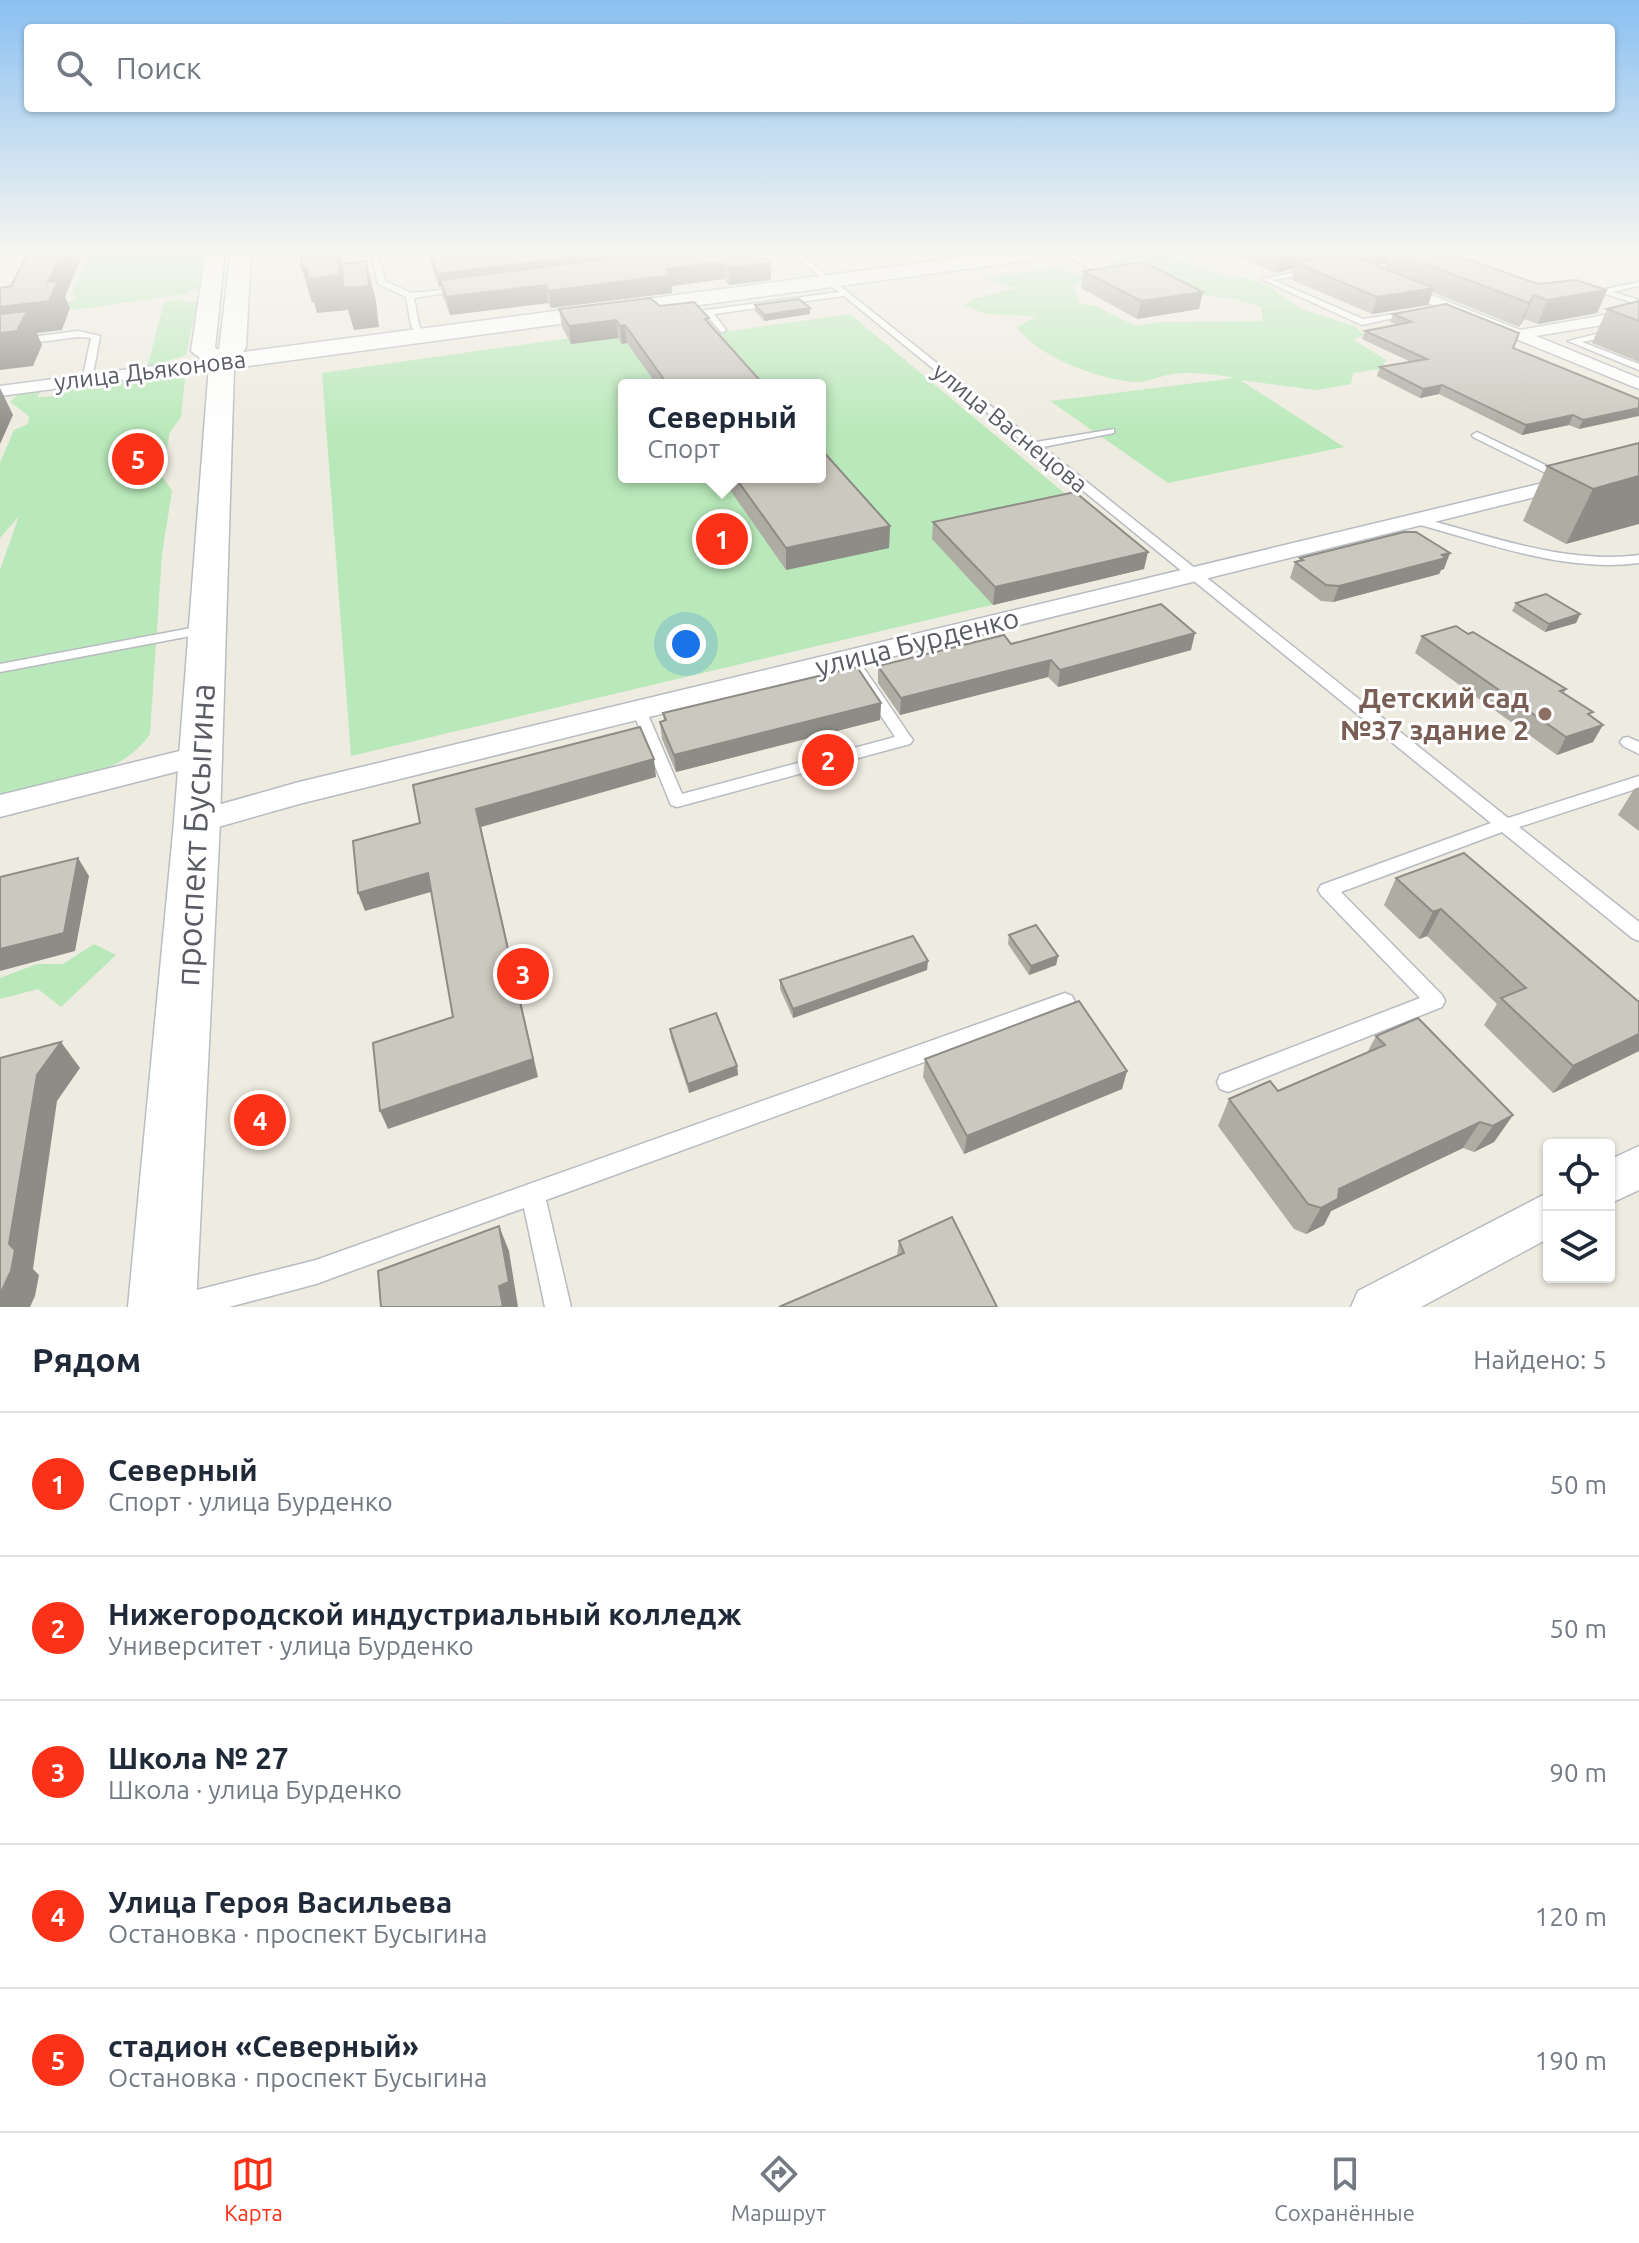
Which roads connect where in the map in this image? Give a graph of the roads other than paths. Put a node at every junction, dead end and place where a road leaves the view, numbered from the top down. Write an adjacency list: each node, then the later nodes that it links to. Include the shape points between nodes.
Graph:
1 (208, 311): 18 (main road, via 203,351)
2 (237, 311): 18 (main road, проспект Бусыгина, via 234,347)
3 (414, 311): 15 (lane)
4 (656, 311): 15 (main road, улица Дьяконова)
5 (713, 311): 9 (lane)
6 (865, 311): 25 (lane, улица Васнецова)
7 (1337, 311): 10 (lane, via 1362,322)
8 (1458, 311): 16 (street)
9 (708, 312): 12 (lane); 14 (lane)
10 (1414, 313)
11 (1639, 314): 13 (street)
12 (677, 316)
13 (1603, 320): 16 (street); 19 (lane, via 1627,330 1572,341)
14 (722, 330)
15 (420, 335): 18 (main road, улица Дьяконова)
16 (1517, 335): 21 (street)
17 (0, 344): 20 (lane, via 96,336)
18 (222, 362): 20 (street, улица Дьяконова); 30 (main road, проспект Бусыгина)
19 (1639, 367)
20 (87, 380): 22 (street, улица Дьяконова)
21 (1639, 384)
22 (0, 391)
23 (1110, 431): 25 (lane)
24 (1477, 435): 26 (lane)
25 (1032, 446): 29 (lane, улица Васнецова)
26 (1579, 481): 27 (street, улица Бурденко)
27 (1417, 521): 28 (lane, via 1568,557 1624,564); 29 (street, улица Бурденко)
28 (1639, 559)
29 (1192, 575): 31 (street, улица Бурденко); 38 (lane, улица Васнецова)
30 (208, 629): 32 (lane); 34 (main road, проспект Бусыгина)
31 (850, 658): 33 (street, улица Бурденко); 33 (lane, via 905,740 677,801)
32 (0, 668)
33 (639, 710): 37 (street, улица Бурденко)
34 (200, 756): 36 (street); 37 (main road, проспект Бусыгина)
35 (1639, 782): 38 (lane)
36 (0, 806)
37 (197, 822): 46 (main road, проспект Бусыгина)
38 (1504, 825): 39 (lane, улица Васнецова); 41 (lane, via 1327,890 1435,1001)
39 (1639, 933)
40 (1065, 1002): 44 (lane)
41 (1228, 1082)
42 (1639, 1167): 43 (street)
43 (1615, 1180)
44 (533, 1194): 47 (lane, via 316,1272); 48 (lane)
45 (1543, 1217): 49 (street)
46 (162, 1307)
47 (181, 1307)
48 (558, 1307)
49 (1374, 1307)

